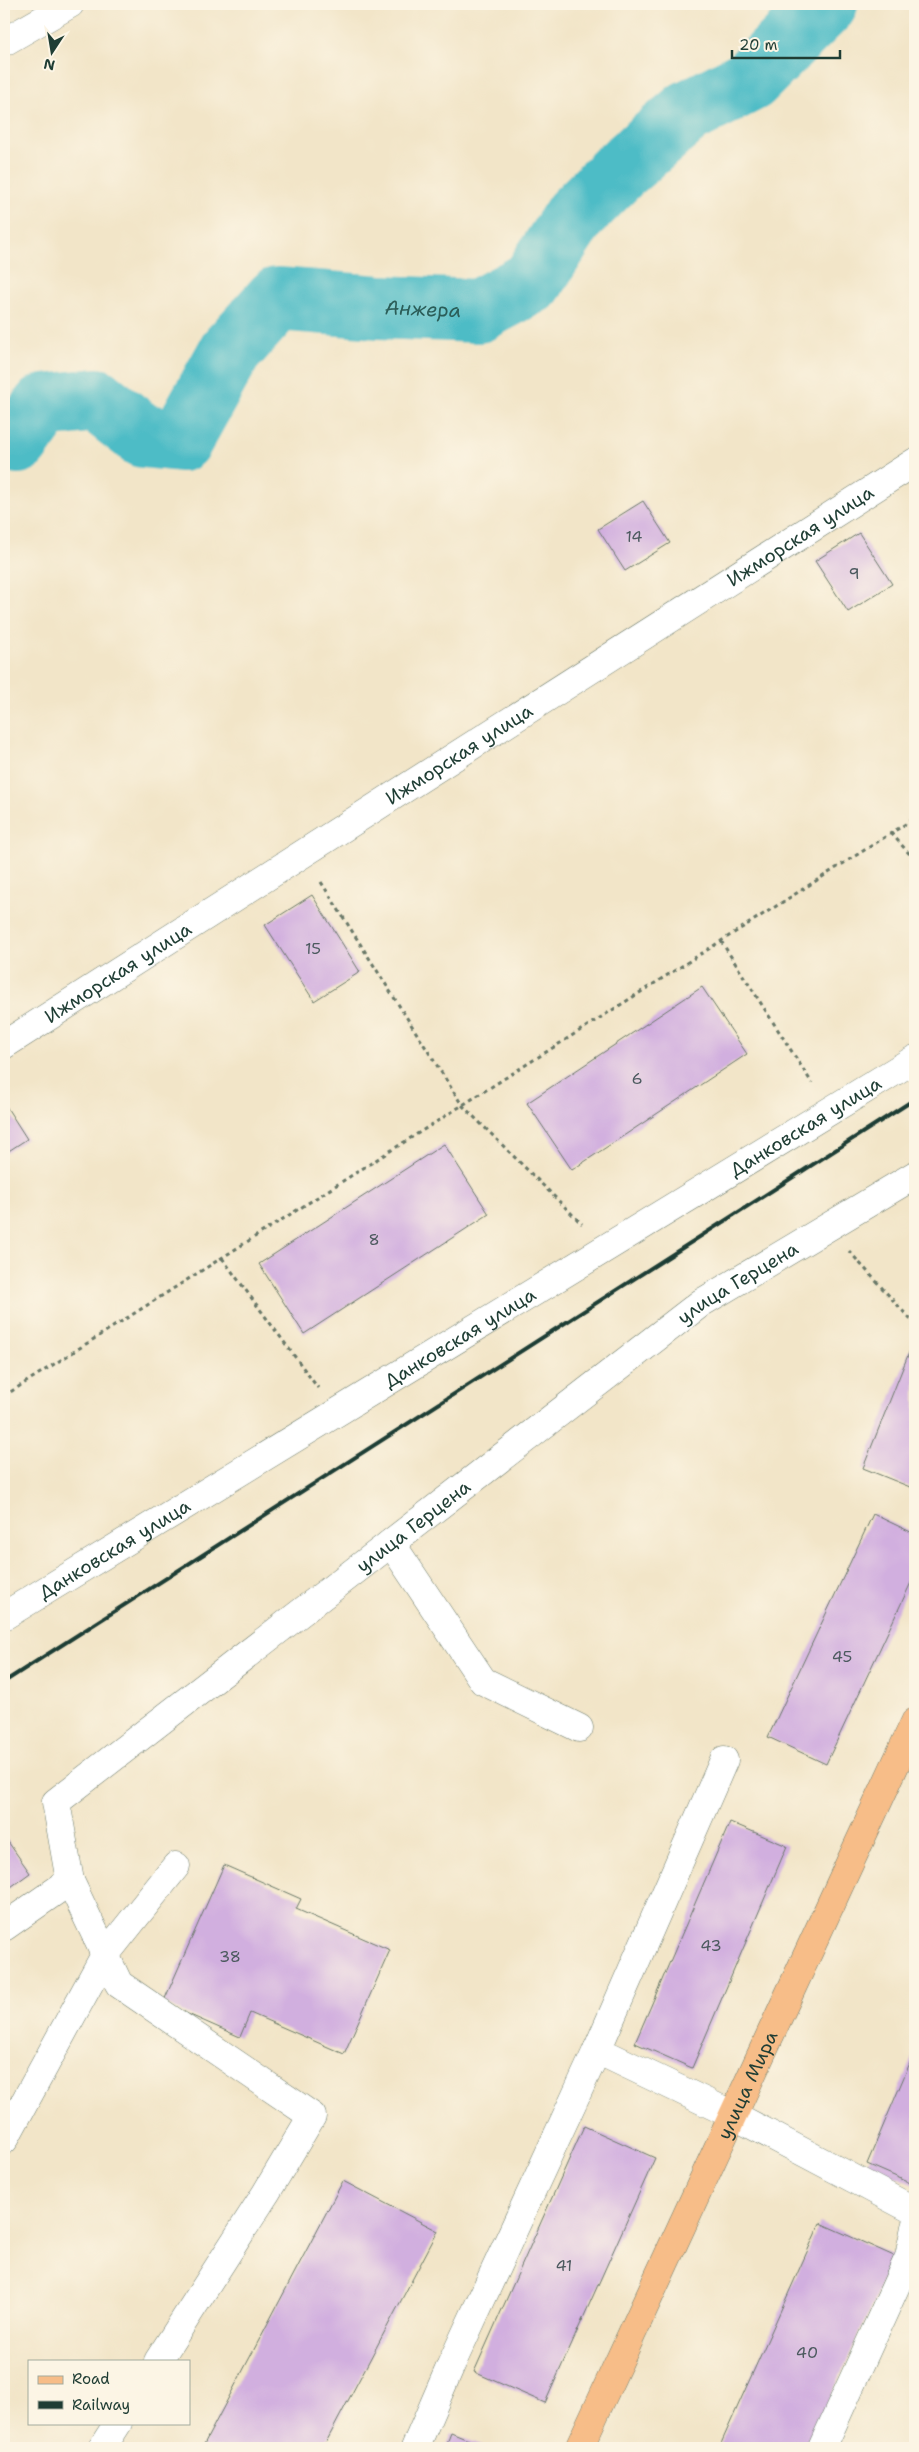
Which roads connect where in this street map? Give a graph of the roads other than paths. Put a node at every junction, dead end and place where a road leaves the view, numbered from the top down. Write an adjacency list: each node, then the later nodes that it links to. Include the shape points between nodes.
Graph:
1 (70, 4): 2 (street)
2 (4, 42)
3 (915, 462): 4 (street, Ижморская улица)
4 (4, 1045)
5 (915, 1059): 8 (street, Данковская улица)
6 (915, 1175): 7 (street, улица Герцена, via 701,1302)
7 (391, 1542): 10 (street, via 483,1681); 13 (street, улица Герцена, via 56,1802)
8 (4, 1616)
9 (915, 1722): 17 (main road, улица Мира)
10 (579, 1728)
11 (724, 1760): 16 (street)
12 (176, 1866): 15 (street)
13 (70, 1881): 14 (street); 15 (street)
14 (4, 1927)
15 (105, 1955): 18 (street); 21 (street, via 119,1984 312,2116)
16 (597, 2050): 17 (street); 24 (street)
17 (734, 2115): 19 (street); 25 (main road, улица Мира)
18 (4, 2140)
19 (915, 2211)
20 (915, 2227): 26 (street, via 909,2257)
21 (159, 2360)
22 (117, 2424): 23 (street)
23 (102, 2448)
24 (416, 2448)
25 (579, 2448)
26 (822, 2448)

